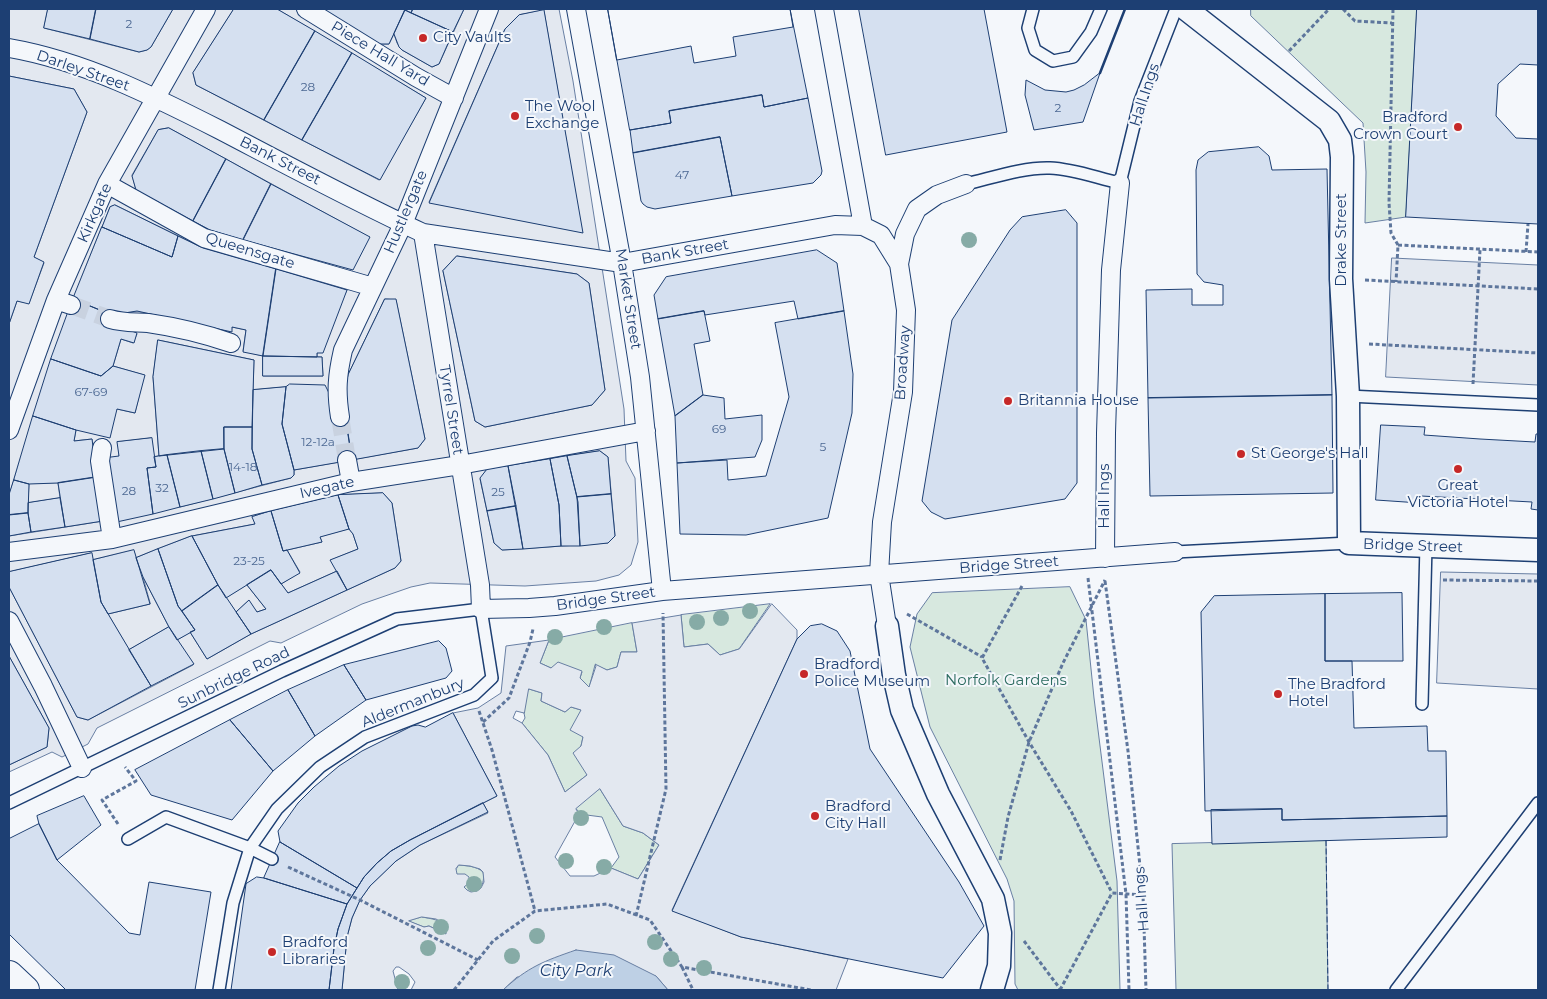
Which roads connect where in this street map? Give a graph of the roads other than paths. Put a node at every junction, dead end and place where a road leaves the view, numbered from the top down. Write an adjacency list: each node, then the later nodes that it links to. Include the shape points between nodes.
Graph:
1 (206, 9): 11 (street, Kirkgate)
2 (306, 9): 12 (street, Piece Hall Yard)
3 (489, 9): 12 (street, Hustlergate)
4 (576, 9): 19 (street, Market Street)
5 (824, 9): 17 (street)
6 (1033, 9): 7 (lane, via 1028,28 1035,50 1053,61 1073,57 1091,32)
7 (1101, 9)
8 (1176, 9): 13 (lane, Hall Ings, via 1140,101)
9 (1186, 9): 24 (street, Drake Street, via 1329,121 1340,140)
10 (9, 48): 11 (street, Darley Street, via 94,71)
11 (156, 98): 14 (street, Kirkgate); 16 (street, Bank Street)
12 (454, 98): 16 (street, Hustlergate)
13 (1120, 183): 15 (lane, via 1049,168); 39 (street, Hall Ings, via 1111,270)
14 (107, 184): 21 (street, Queensgate, via 204,238); 27 (street, Kirkgate, via 63,303)
15 (966, 184): 20 (street, Broadway, via 937,195 917,210 905,234)
16 (403, 224): 18 (street); 21 (street, Hustlergate)
17 (863, 226): 19 (street, Bank Street, via 835,225); 20 (street, Bank Street, via 881,234)
18 (423, 233): 19 (street, Bank Street); 31 (street, Tyrrel Street)
19 (622, 263): 28 (street, Market Street)
20 (899, 264): 40 (street, Broadway, via 906,310 903,392 882,522)
21 (373, 287): 26 (street, Hustlergate, via 344,350 338,372 336,397)
22 (110, 319): 23 (street, via 208,335)
23 (231, 343)
24 (1348, 396): 25 (lane); 34 (street, Drake Street)
25 (1538, 405)
26 (340, 417)
27 (9, 430)
28 (646, 431): 31 (street, Ivegate); 41 (street, Market Street)
29 (102, 448): 33 (street, via 100,461)
30 (347, 460): 32 (street)
31 (460, 465): 32 (street, Ivegate); 42 (street, Tyrrel Street)
32 (351, 482): 33 (street, Ivegate)
33 (112, 539): 37 (street, Ivegate)
34 (1350, 543): 35 (street, Bridge Street); 38 (lane, Bridge Street)
35 (1426, 545): 36 (street, Bridge Street); 45 (lane)
36 (1538, 550)
37 (9, 552)
38 (1175, 552): 39 (street, Bridge Street)
39 (1105, 558): 40 (street, Bridge Street)
40 (879, 574): 41 (street, Bridge Street); 44 (street)
41 (662, 591): 42 (street, Bridge Street, via 529,608)
42 (481, 609): 46 (lane, Sunbridge Road, via 398,619); 50 (lane, Aldermanbury, via 492,678 474,694 365,737 320,768 277,808)
43 (9, 621): 46 (street)
44 (887, 626): 55 (street, via 902,710 938,794 993,899 1000,933 999,966)
45 (1422, 704)
46 (82, 768): 47 (lane, Sunbridge Road)
47 (9, 803)
48 (1538, 803): 56 (lane)
49 (128, 839): 50 (lane, via 166,817)
50 (250, 848): 51 (lane); 54 (lane, Aldermanbury, via 233,902)
51 (272, 859)
52 (9, 975): 53 (main road)
53 (25, 990)
54 (219, 990)
55 (992, 990)
56 (1396, 990)

